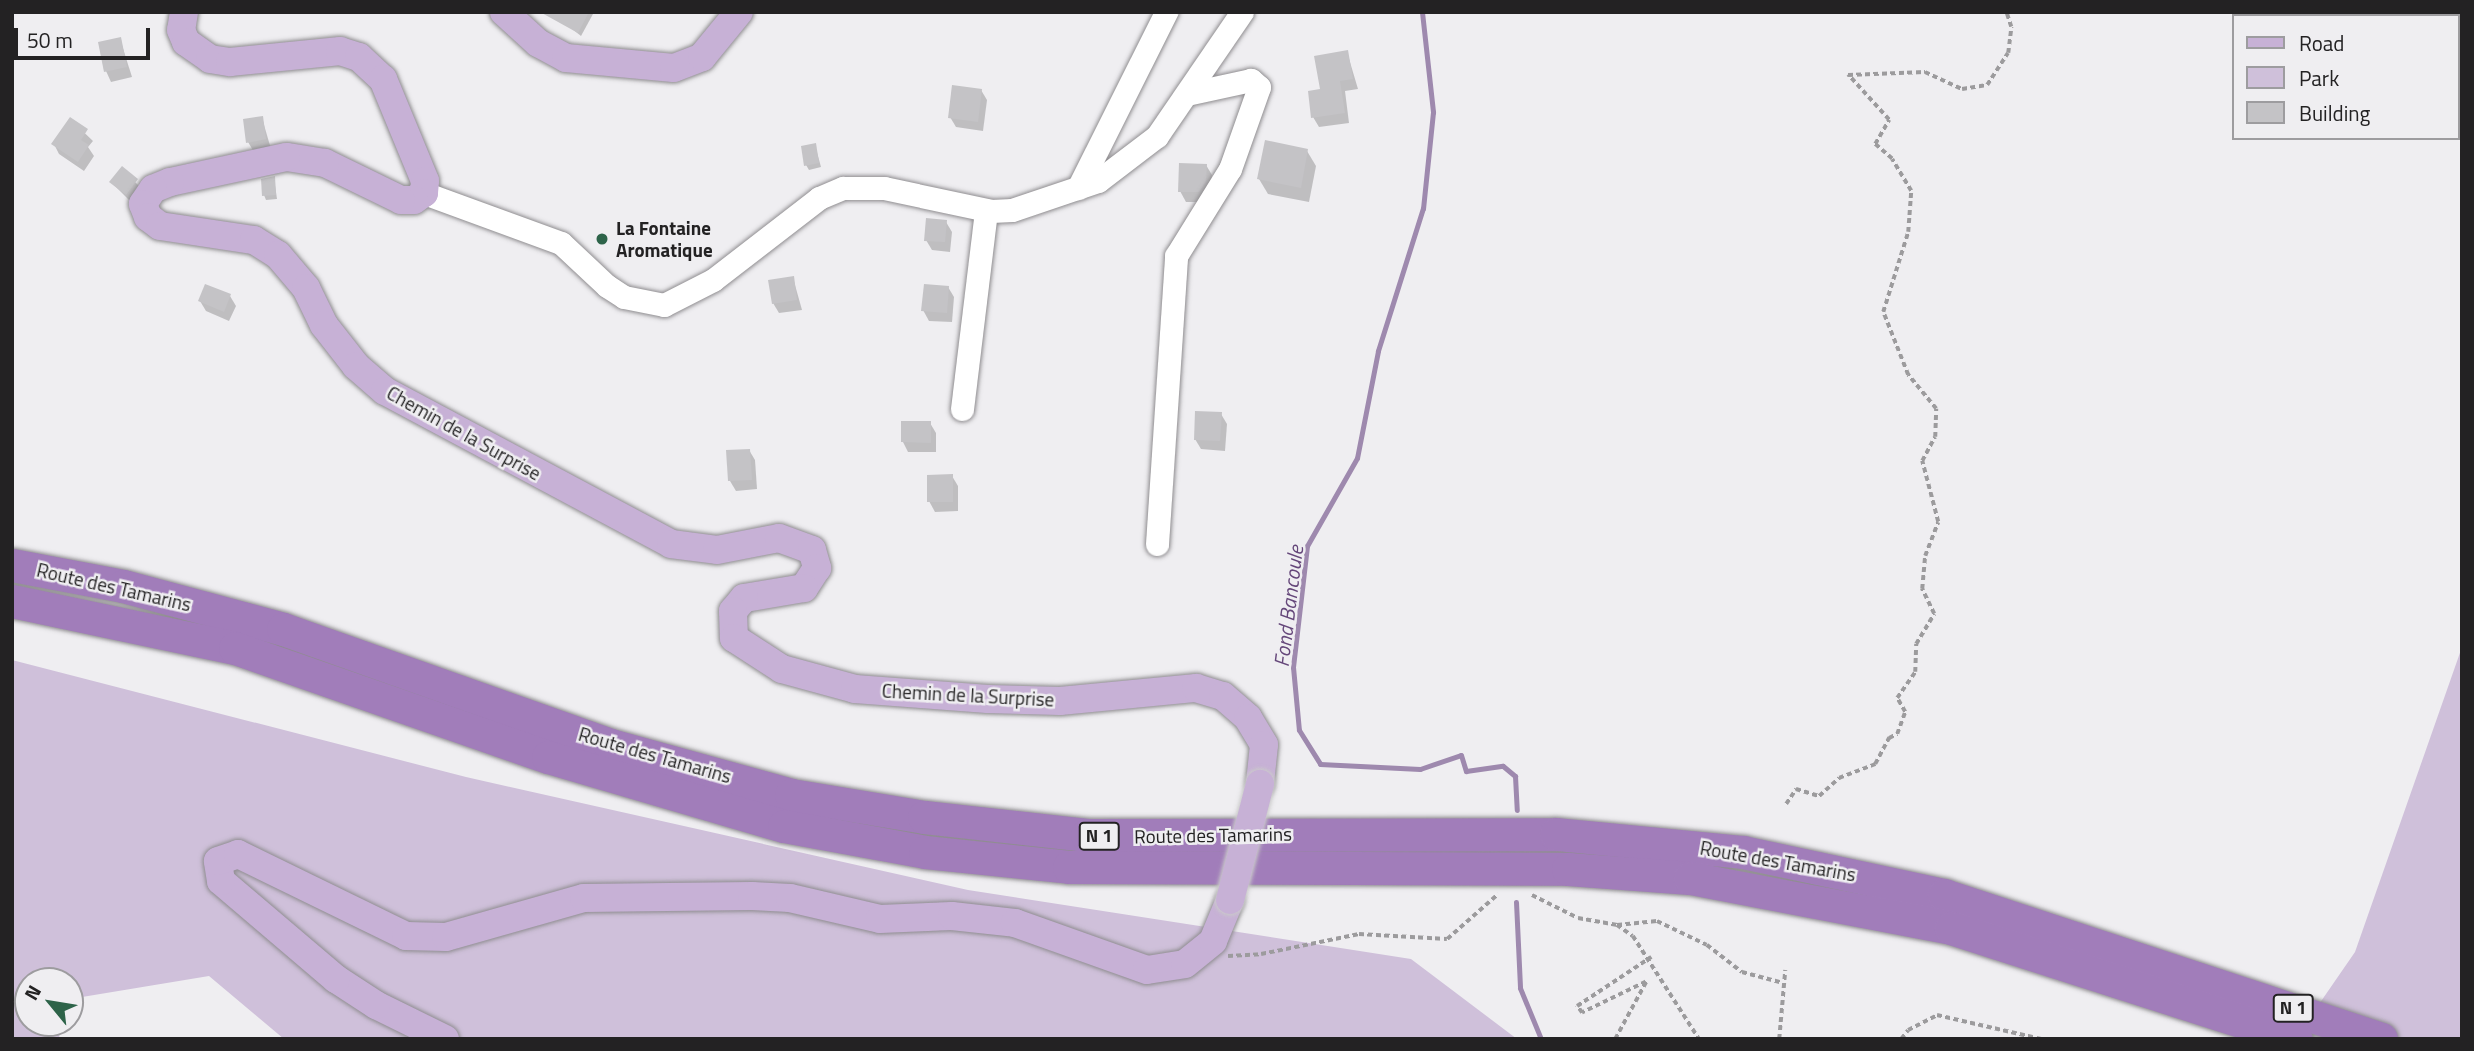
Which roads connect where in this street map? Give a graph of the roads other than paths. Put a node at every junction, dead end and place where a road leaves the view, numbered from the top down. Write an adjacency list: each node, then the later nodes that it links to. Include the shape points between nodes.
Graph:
1 (184, 12): 8 (main road, via 181,30 186,42 210,59 230,62 323,50 359,57 372,66 383,79 422,169)
2 (504, 12): 3 (main road, via 538,43 566,58 674,68 702,57)
3 (739, 12)
4 (1166, 12): 7 (street)
5 (1242, 12): 6 (street)
6 (1185, 94): 7 (street, via 1157,136 1132,158 1098,181); 11 (street, via 1251,80 1259,87 1230,169 1176,256)
7 (1078, 188): 9 (street, via 1012,210)
8 (424, 193): 9 (street, via 561,243 624,297 664,305 713,280 819,198 843,188 884,188); 15 (main road, Chemin de la Surprise, bridge, via 414,200 401,200 325,163 286,158 170,182 153,189 143,204 148,217 160,226 254,240 266,247 293,270 324,325 356,366 385,391 659,537 694,550 779,538 812,550 817,568 804,588 744,598 733,611 734,638 761,659 818,681 855,689 988,699 1060,701 1196,688 1223,696 1248,718 1264,746 1260,784 1230,900 1213,941 1185,964 1147,970 1015,923 952,916 880,919 790,898 752,896 584,898 456,935 425,938 387,929 238,854 218,861 221,881 336,979)
9 (986, 211): 10 (street)
10 (962, 409)
11 (1157, 544)
12 (12, 565): 14 (highway, Route des Tamarins / N 1, via 123,586 283,629 610,745 791,795 924,817 1087,835 1556,834 1742,852 1944,895)
13 (12, 601): 14 (highway, Route des Tamarins / N 1, via 234,648 548,757 784,826 925,852 1069,867 1567,869 1690,878 1951,928)
14 (2199, 990): 16 (highway, Route des Tamarins / N 1); 17 (highway, Route des Tamarins / N 1)
15 (445, 1039)
16 (2296, 1039)
17 (2381, 1039)

